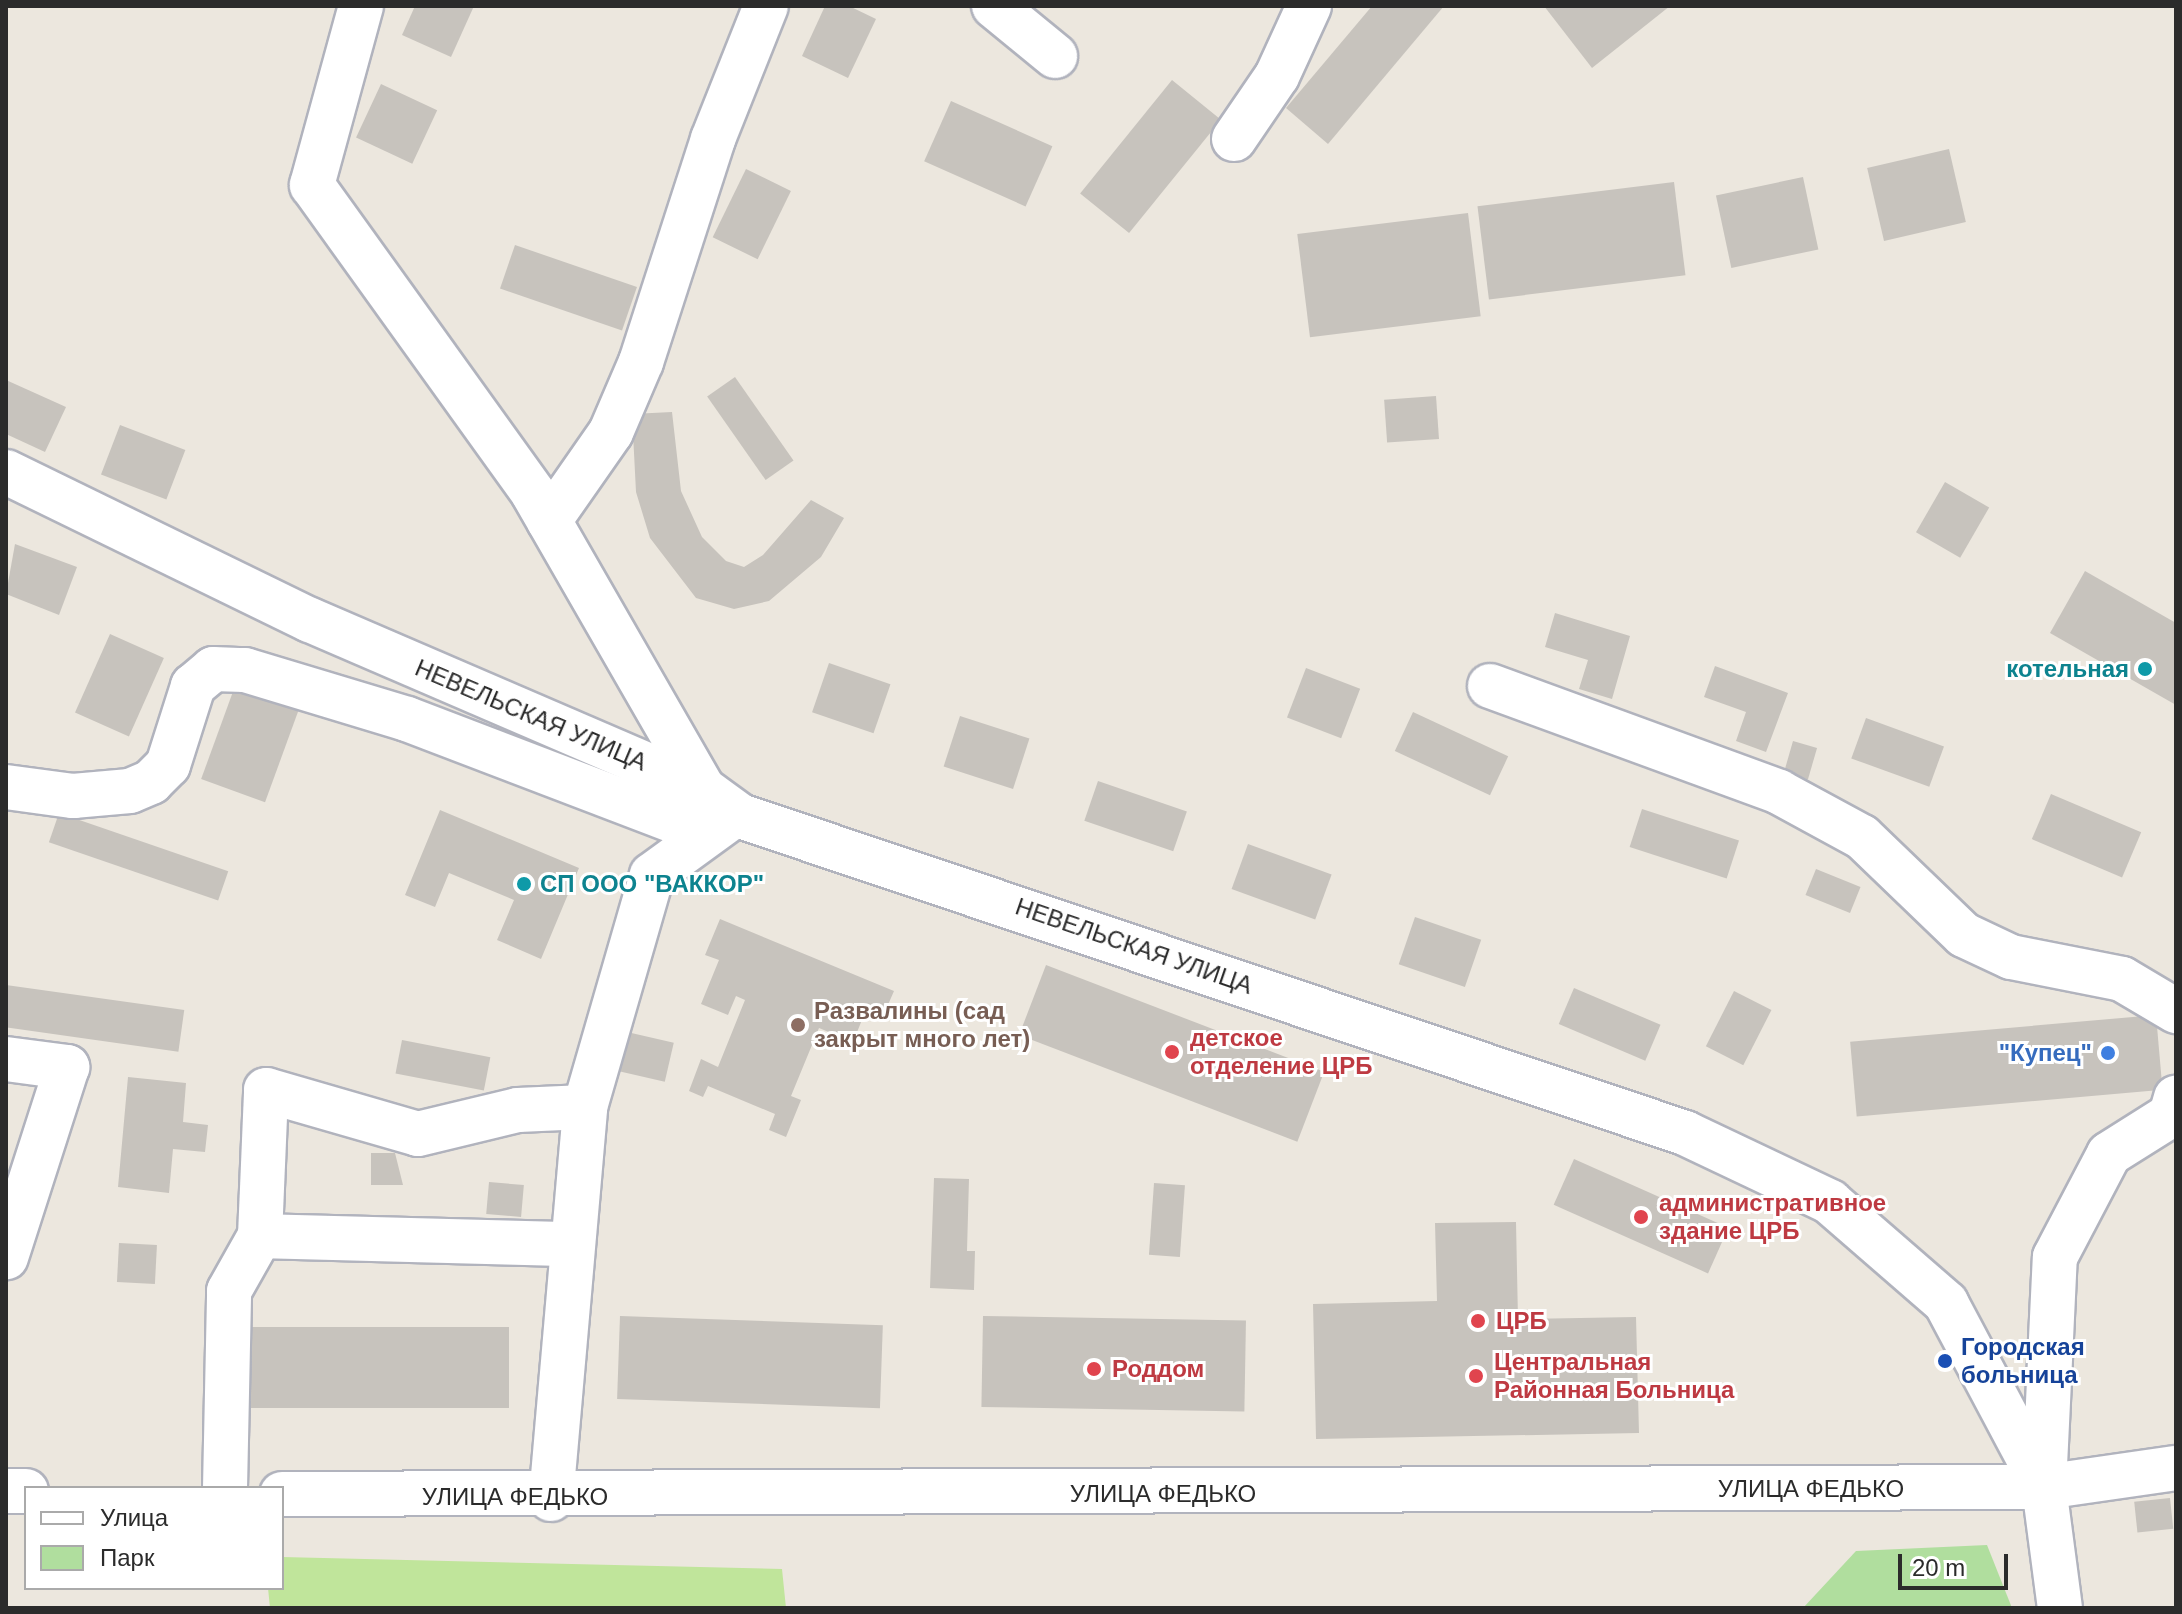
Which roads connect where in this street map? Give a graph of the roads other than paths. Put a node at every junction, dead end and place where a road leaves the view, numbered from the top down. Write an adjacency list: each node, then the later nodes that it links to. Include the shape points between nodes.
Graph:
1 (361, 6): 8 (street, via 312,185)
2 (766, 6): 8 (street, via 713,139 641,362 611,432)
3 (994, 6): 5 (street)
4 (1309, 6): 6 (street, via 1277,76)
5 (1055, 56)
6 (1234, 139)
7 (6, 472): 11 (street, НЕВЕЛЬСКАЯ УЛИЦА, via 310,620)
8 (549, 521): 11 (street)
9 (1490, 686): 13 (street, via 1779,792 1862,837 1964,935 2011,957 2122,979)
10 (6, 787): 12 (street, via 73,796 130,791 151,782 168,765 193,686 213,669 245,670)
11 (703, 789): 12 (street, НЕВЕЛЬСКАЯ УЛИЦА)
12 (721, 824): 16 (street, via 652,875); 22 (street, НЕВЕЛЬСКАЯ УЛИЦА, via 1685,1133 1830,1202 1946,1303)
13 (2176, 1011)
14 (6, 1059): 19 (street, via 67,1067)
15 (2176, 1098): 22 (street, via 2171,1115 2109,1154 2055,1257)
16 (585, 1107): 17 (street, via 518,1110 418,1134 266,1090); 18 (street)
17 (260, 1236): 18 (street); 21 (street, via 229,1291)
18 (570, 1244): 24 (street)
19 (6, 1257)
20 (2176, 1468): 22 (street, УЛИЦА ФЕДЬКО)
21 (225, 1486)
22 (2044, 1487): 24 (street, УЛИЦА ФЕДЬКО); 25 (street, НЕВЕЛЬСКАЯ УЛИЦА)
23 (284, 1494): 24 (street, УЛИЦА ФЕДЬКО)
24 (551, 1499)
25 (2060, 1608)

